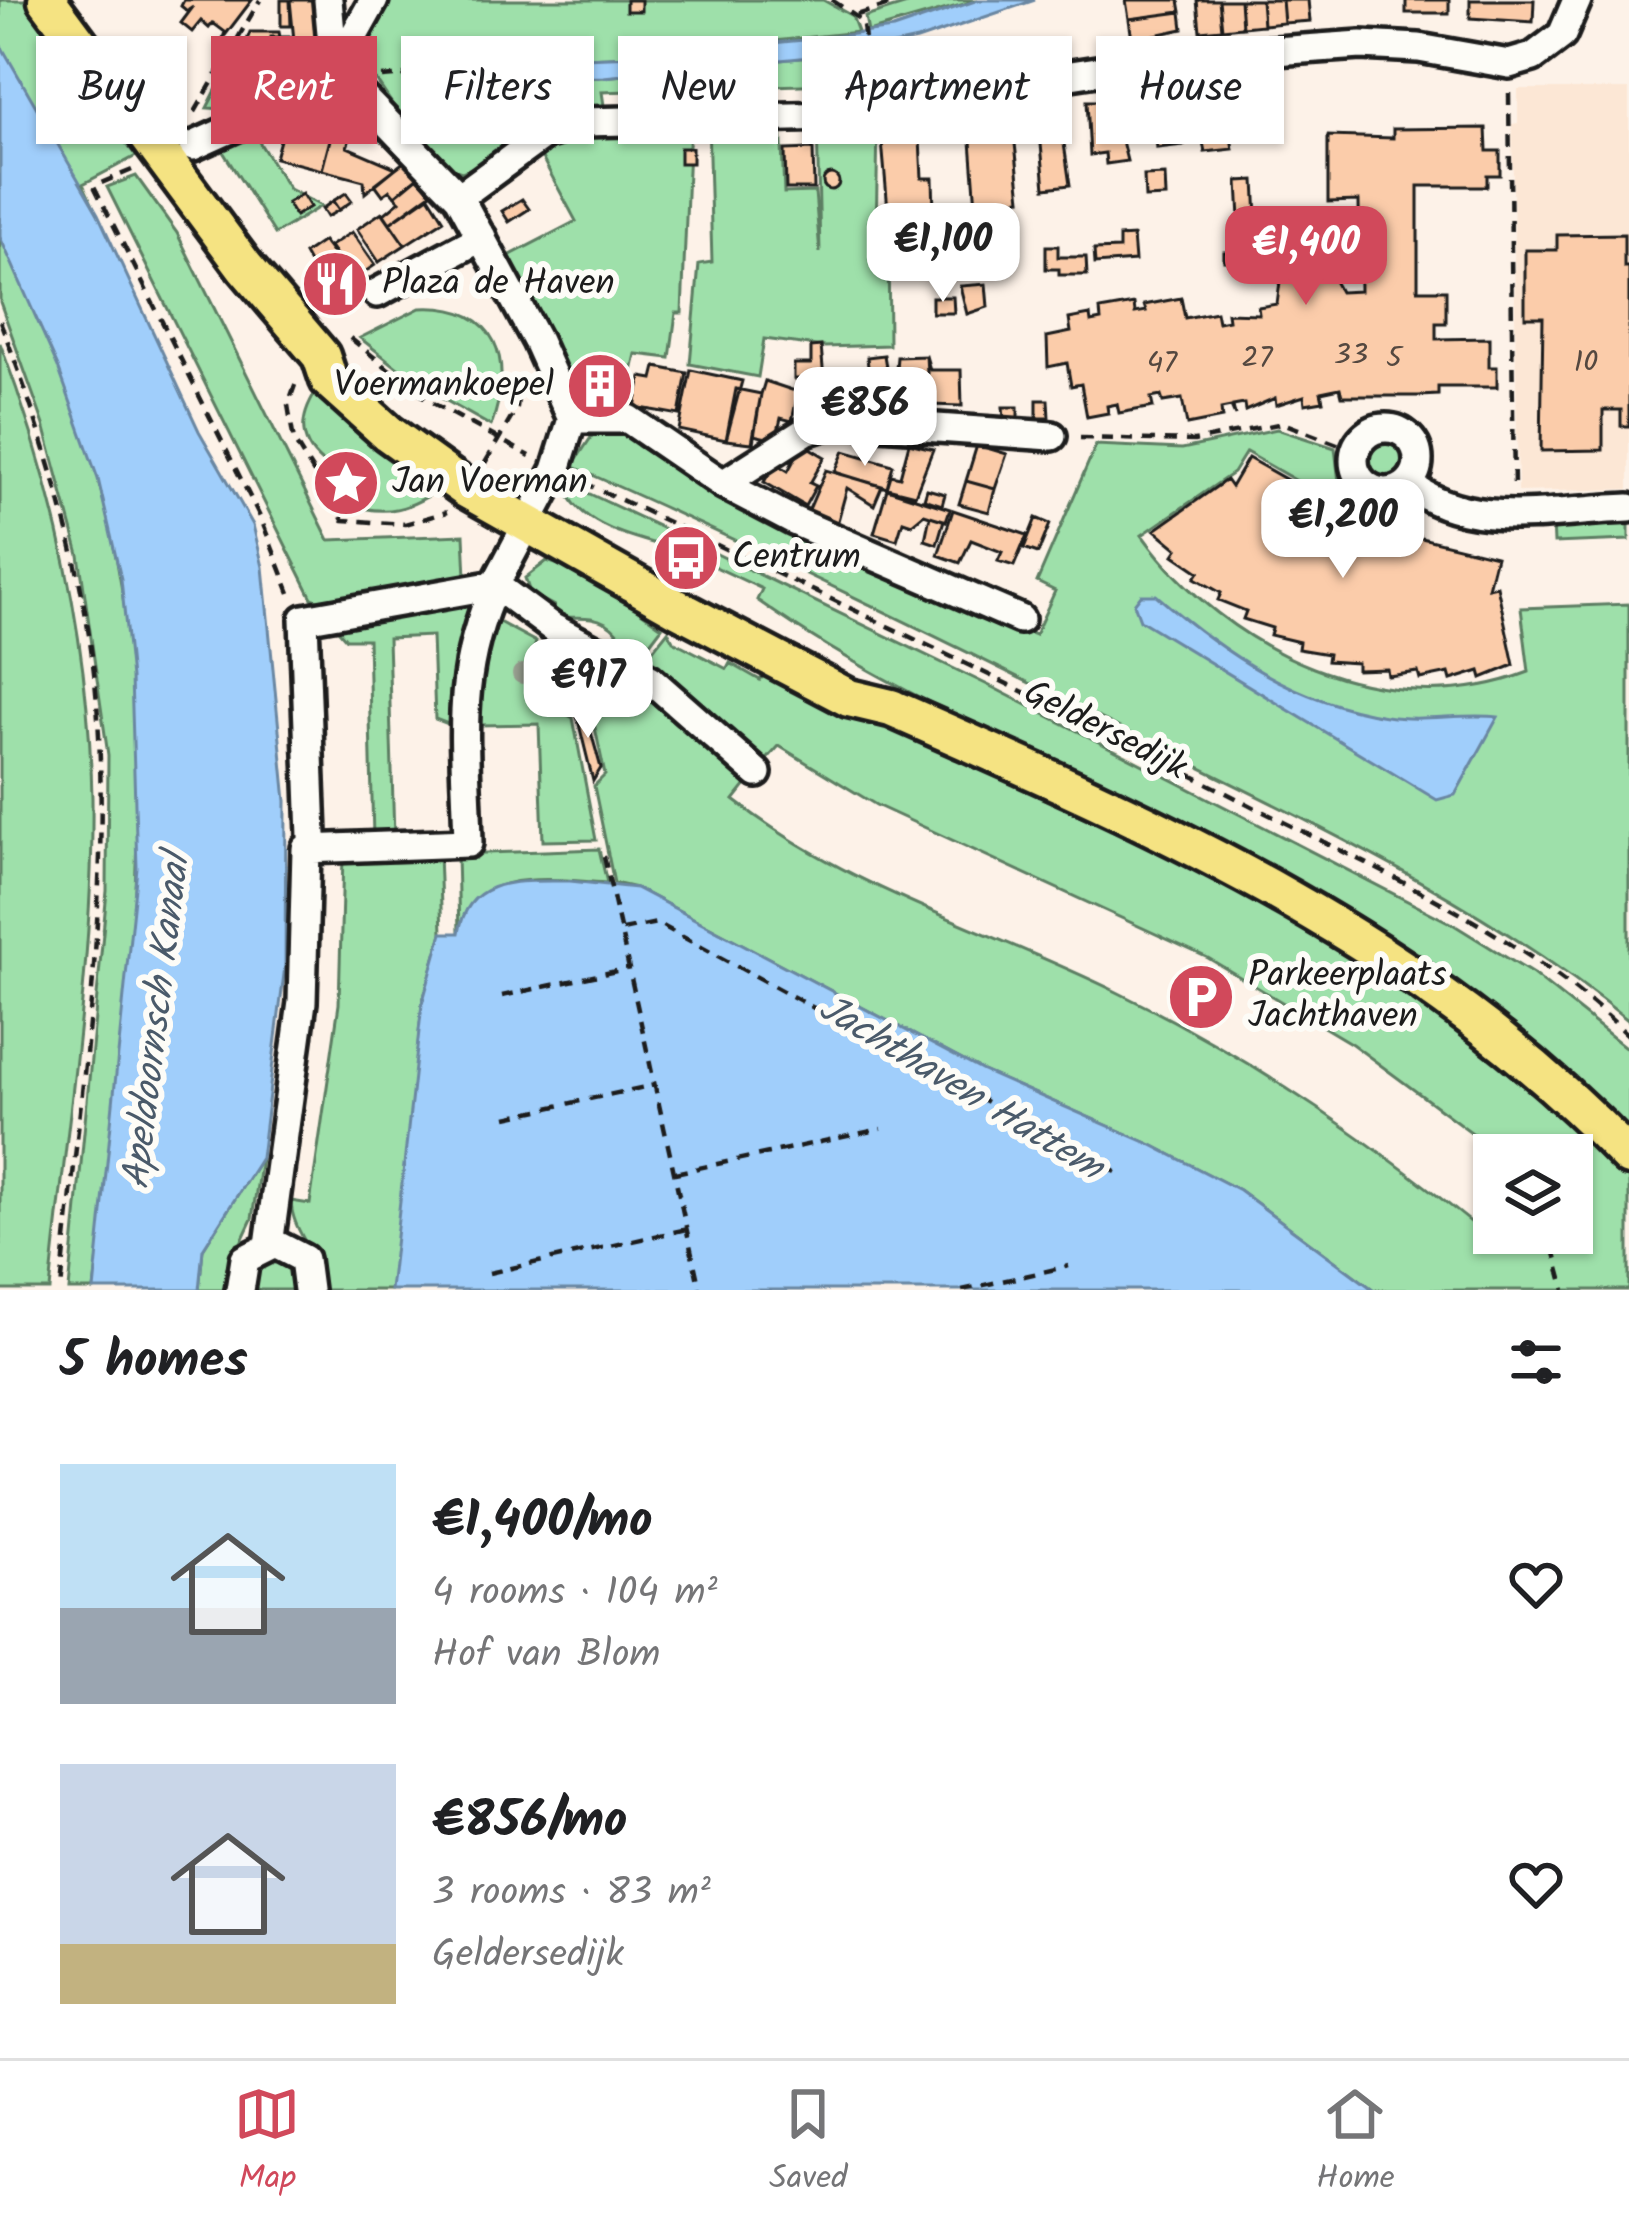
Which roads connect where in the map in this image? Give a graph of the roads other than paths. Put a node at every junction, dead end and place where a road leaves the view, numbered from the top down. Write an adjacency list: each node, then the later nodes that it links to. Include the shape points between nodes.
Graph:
1 (47, 0): 18 (main road, Geldersedijk, via 252,276 333,338 329,380 466,489)
2 (328, 0): 5 (street)
3 (374, 0): 6 (street)
4 (1577, 0): 10 (street, via 1562,35 1533,58 1509,64 1361,45 1045,79 878,115 608,120 544,134)
5 (331, 36)
6 (363, 36)
7 (377, 101): 10 (street)
8 (211, 130): 9 (street)
9 (188, 139)
10 (459, 197): 11 (street)
11 (482, 237): 12 (street); 13 (street)
12 (377, 293)
13 (572, 419): 16 (street, via 628,419); 18 (street)
14 (1052, 436): 16 (street, via 836,421)
15 (1408, 483): 15 (street, via 1418,460 1402,432 1372,430 1354,451 1355,470 1385,492); 17 (street, via 1428,501 1462,513)
16 (724, 484): 20 (street)
17 (1629, 508)
18 (533, 514): 19 (street); 23 (main road, Geldersedijk, via 849,698 891,708 1135,816 1318,910 1452,1001)
19 (495, 585): 21 (street, via 553,628 650,680); 22 (street, via 304,619); 24 (street, via 465,671 469,843 306,849 302,1002)
20 (1020, 619)
21 (757, 773)
22 (312, 836)
23 (1629, 1156)
24 (269, 1245): 25 (street, via 245,1259); 26 (street, via 304,1259)
25 (241, 1290)
26 (308, 1290)

